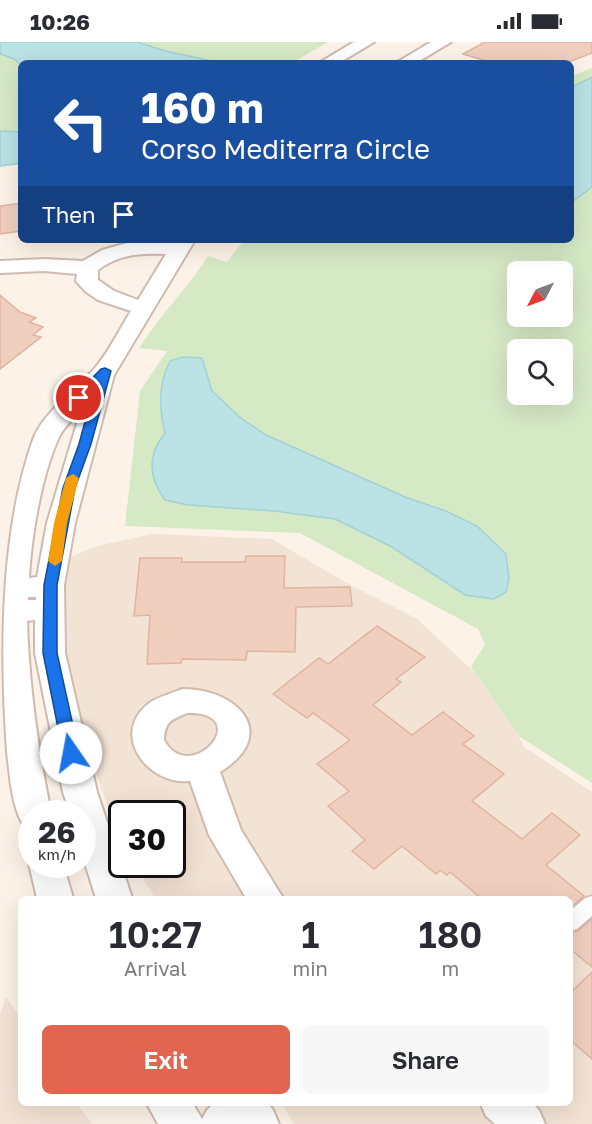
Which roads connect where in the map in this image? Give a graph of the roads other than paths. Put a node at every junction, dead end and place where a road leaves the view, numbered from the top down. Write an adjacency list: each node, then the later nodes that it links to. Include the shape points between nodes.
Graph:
1 (366, 42): 3 (street)
2 (443, 42): 4 (street)
3 (333, 60)
4 (410, 60)
5 (183, 244): 7 (street, via 111,252); 8 (street)
6 (0, 267): 7 (street)
7 (88, 268): 8 (street, via 87,281 94,289)
8 (144, 308): 9 (street)
9 (105, 371): 10 (street, via 69,488); 11 (street, via 47,436 26,477 8,545)
10 (50, 597): 11 (street); 16 (street, via 50,653 80,792)
11 (2, 602): 13 (street, via 18,742)
12 (202, 767): 17 (street, via 226,835)
13 (31, 800)
14 (50, 878): 15 (street)
15 (54, 896)
16 (113, 896)
17 (264, 896)
18 (592, 904): 19 (lane)
19 (573, 921)
20 (169, 1106): 22 (street)
21 (505, 1106): 23 (street)
22 (184, 1124)
23 (525, 1124)

